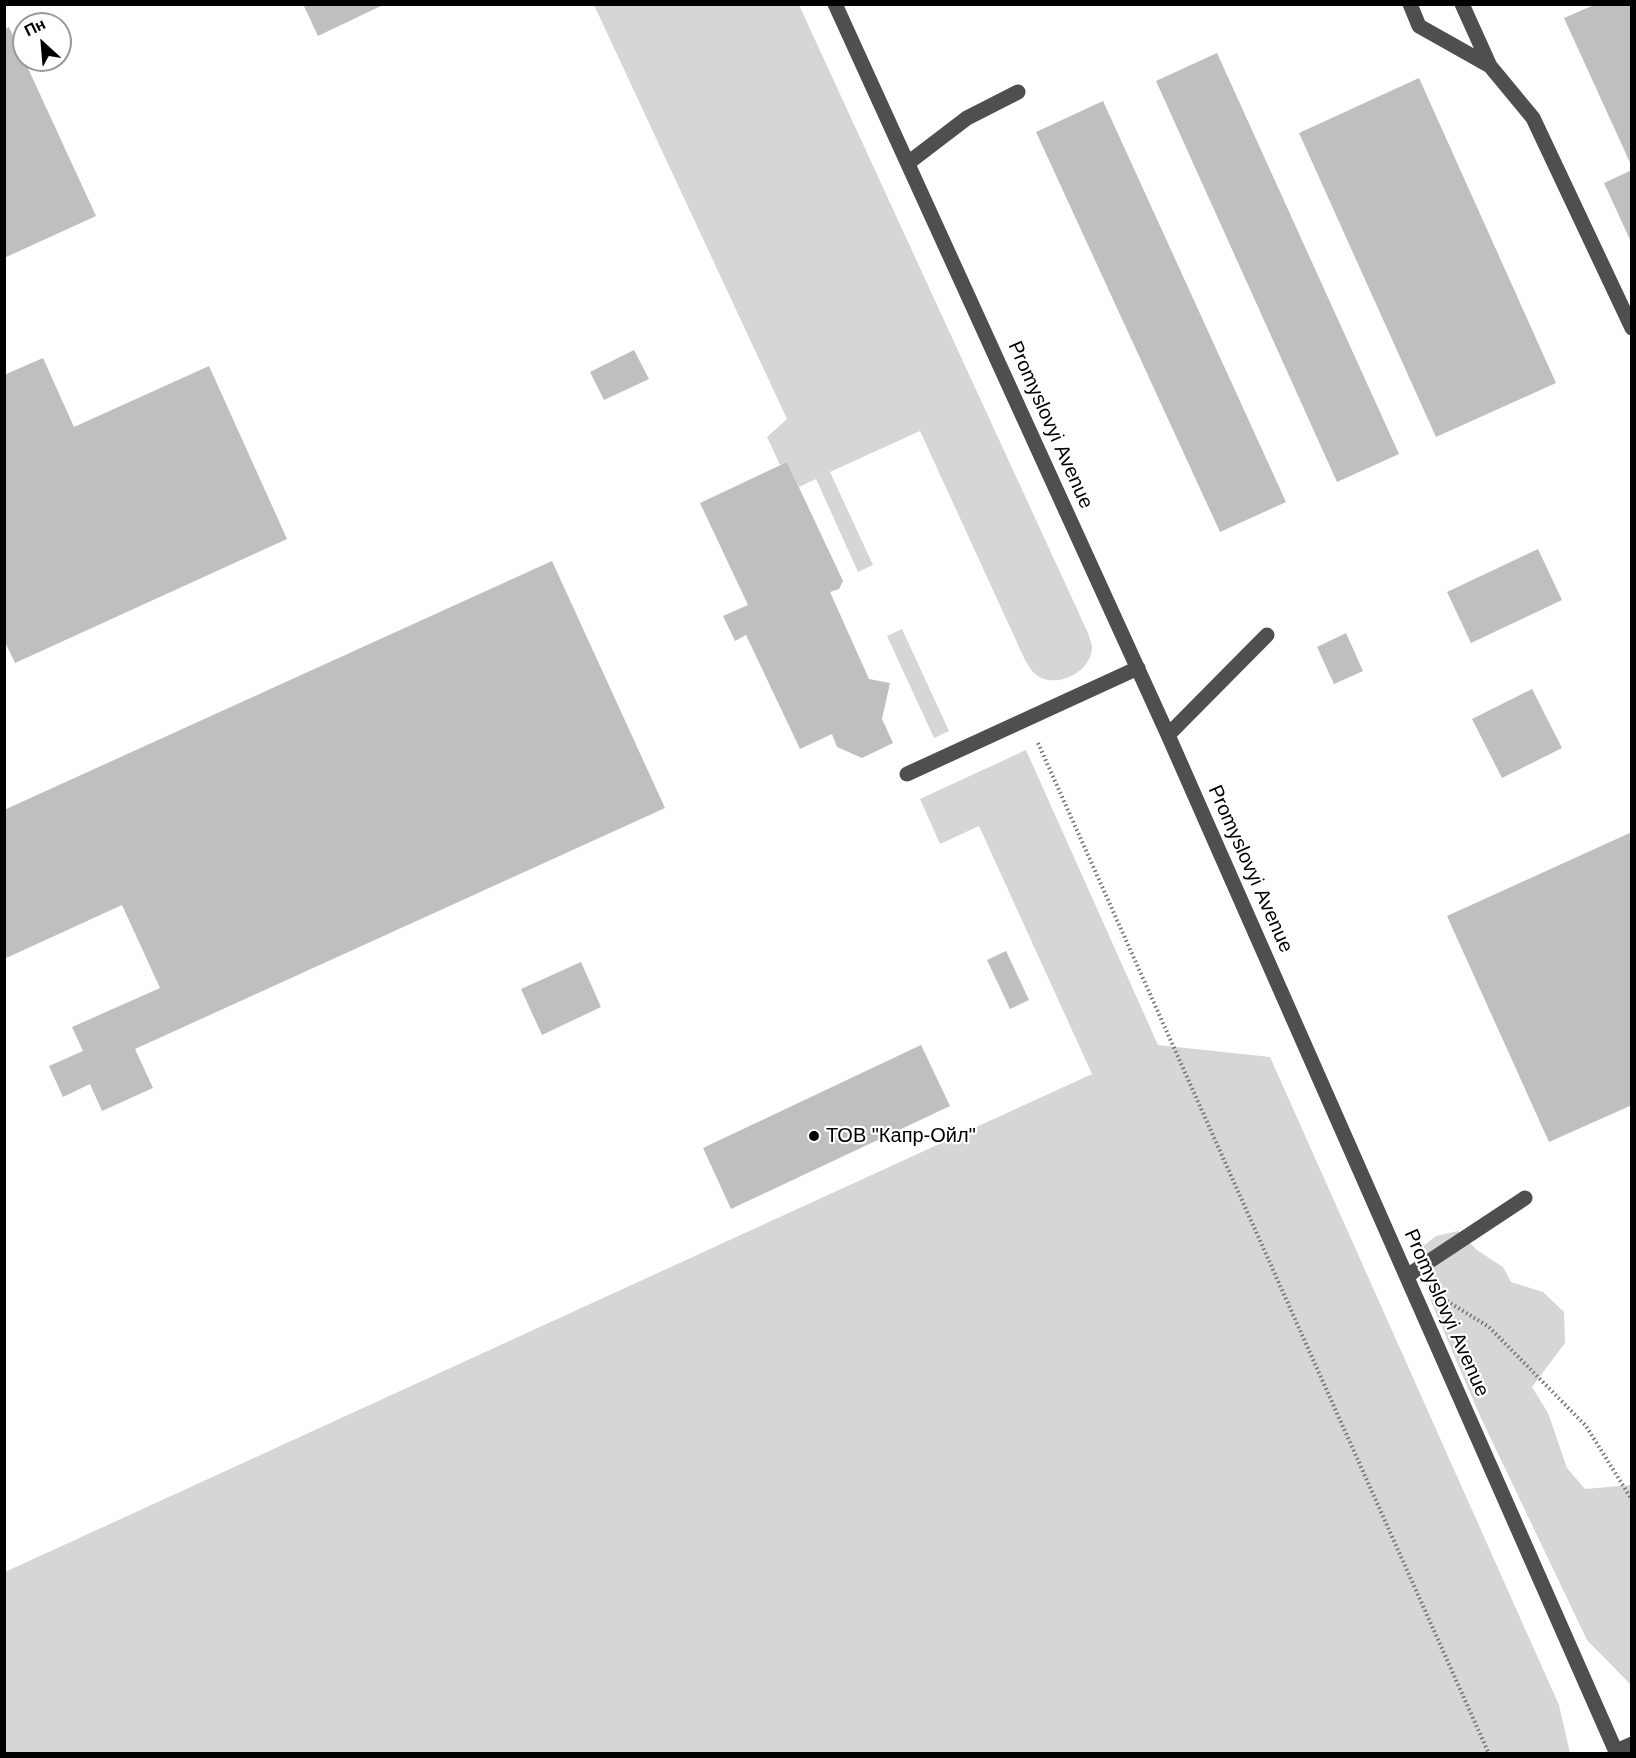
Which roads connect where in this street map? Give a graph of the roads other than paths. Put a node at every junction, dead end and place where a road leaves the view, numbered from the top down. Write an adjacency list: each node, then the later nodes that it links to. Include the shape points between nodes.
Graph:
1 (836, 4): 6 (street, Promyslovyi Avenue)
2 (1410, 4): 4 (street, via 1419,26)
3 (1462, 4): 4 (street)
4 (1490, 66): 7 (street, via 1533,118)
5 (1018, 92): 6 (street, via 967,118)
6 (908, 163): 9 (street, Promyslovyi Avenue)
7 (1632, 328)
8 (1267, 635): 10 (street)
9 (1138, 668): 10 (street, Promyslovyi Avenue); 11 (street)
10 (1168, 735): 13 (street, Promyslovyi Avenue)
11 (908, 774)
12 (1525, 1198): 13 (street)
13 (1407, 1276): 15 (street, Promyslovyi Avenue)
14 (1632, 1744): 15 (street)
15 (1617, 1752)

